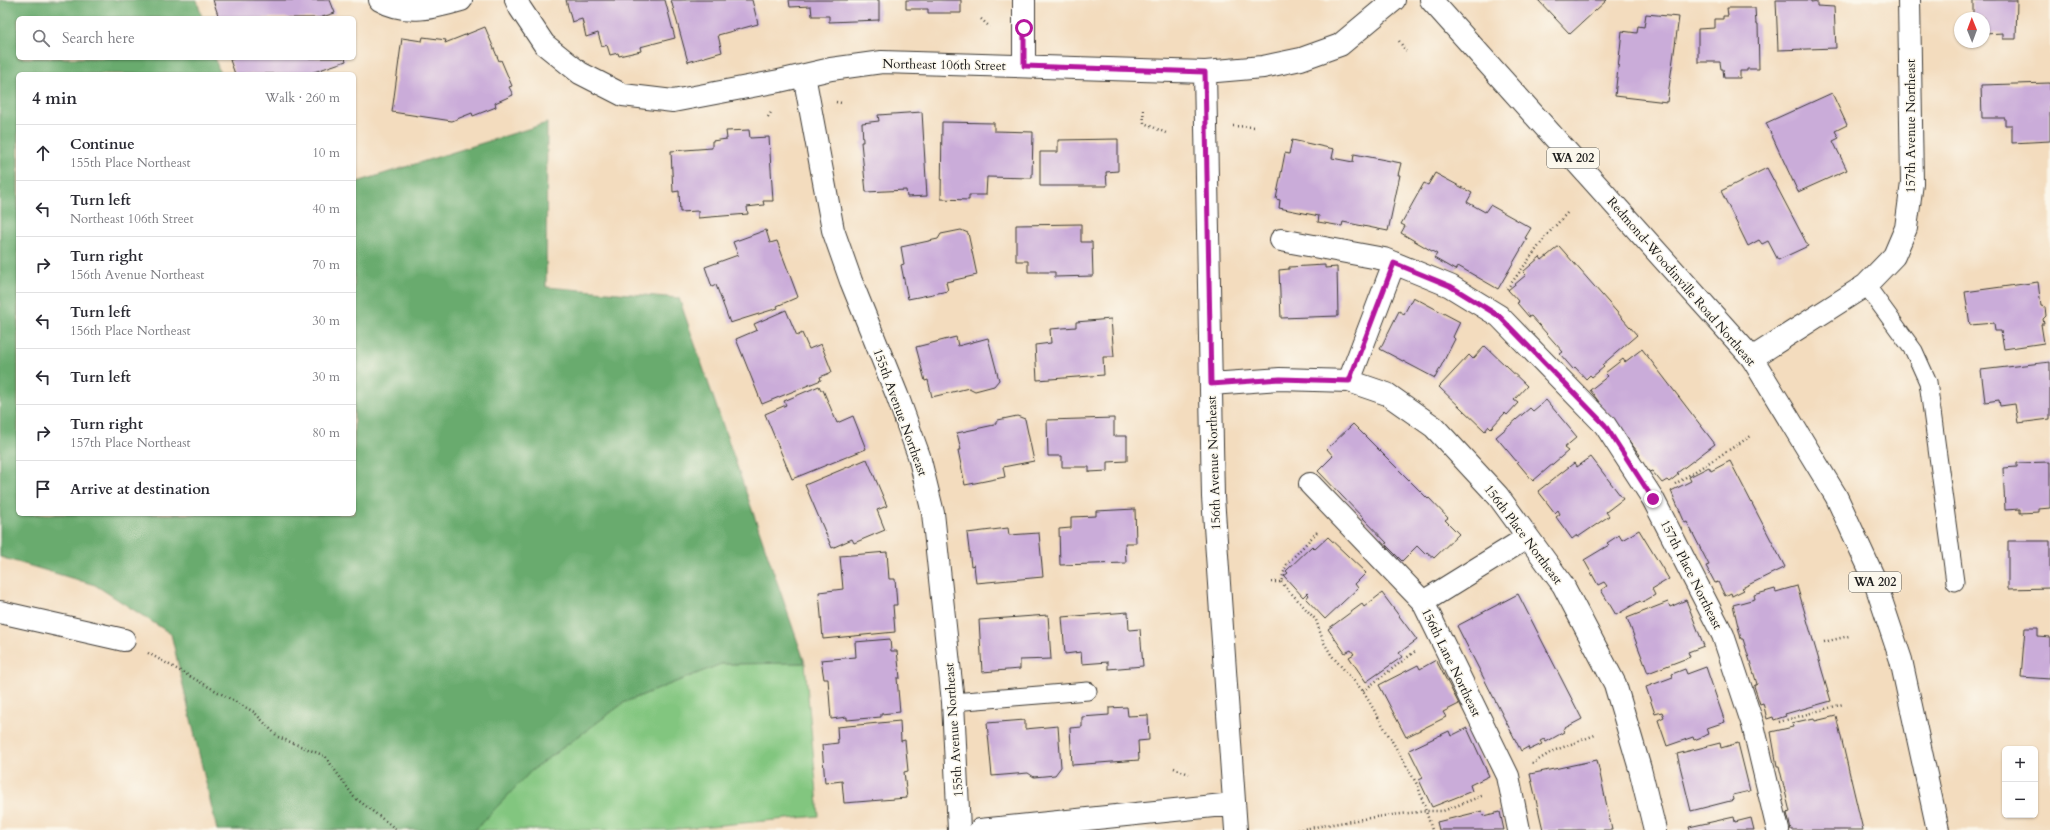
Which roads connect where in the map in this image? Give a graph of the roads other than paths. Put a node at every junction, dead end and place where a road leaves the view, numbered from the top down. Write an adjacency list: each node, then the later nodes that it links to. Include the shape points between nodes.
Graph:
1 (380, 0): 2 (street, via 411,10 435,8)
2 (461, 0)
3 (516, 0): 10 (street, Northeast 106th Street, via 544,44 580,73 623,95 673,101)
4 (1024, 0): 8 (street)
5 (1394, 0): 9 (street, Northeast 106th Street, via 1340,45 1302,59 1263,67)
6 (1431, 0): 14 (street, Redmond-Woodinville Road Northeast / WA 202)
7 (1909, 0): 13 (street, 157th Avenue Northeast, via 1912,183 1906,228 1894,256)
8 (1024, 66): 9 (street, Northeast 106th Street); 10 (street, Northeast 106th Street, via 882,62)
9 (1205, 72): 16 (street, 156th Avenue Northeast)
10 (804, 75): 24 (street, 155th Avenue Northeast, via 833,230 898,395 919,456 933,509)
11 (1281, 240): 12 (street, 157th Place Northeast)
12 (1394, 263): 15 (street); 31 (street, 157th Place Northeast, via 1450,286 1499,316 1605,425 1653,499 1723,635 1753,725)
13 (1866, 286): 14 (street); 19 (lane, via 1914,351 1928,382)
14 (1752, 358): 32 (street, Redmond-Woodinville Road Northeast / WA 202, via 1836,496 1873,576 1901,660)
15 (1349, 381): 16 (street, 156th Place Northeast, via 1280,379); 18 (street, 156th Place Northeast, via 1387,394 1434,427 1498,496)
16 (1211, 384): 25 (street, 156th Avenue Northeast, via 1213,497)
17 (1310, 484): 20 (street, 156th Lane Northeast)
18 (1528, 537): 20 (street); 30 (street, 156th Place Northeast, via 1563,585 1615,684)
19 (1955, 582)
20 (1423, 602): 29 (street, 156th Lane Northeast, via 1508,776)
21 (0, 612): 22 (street)
22 (124, 640)
23 (1088, 690): 24 (lane)
24 (953, 702): 26 (street, 155th Avenue Northeast)
25 (1233, 804): 27 (street); 28 (street, 156th Avenue Northeast)
26 (959, 830)
27 (980, 830)
28 (1236, 830)
29 (1519, 830)
30 (1656, 830)
31 (1778, 830)
32 (1938, 830)

